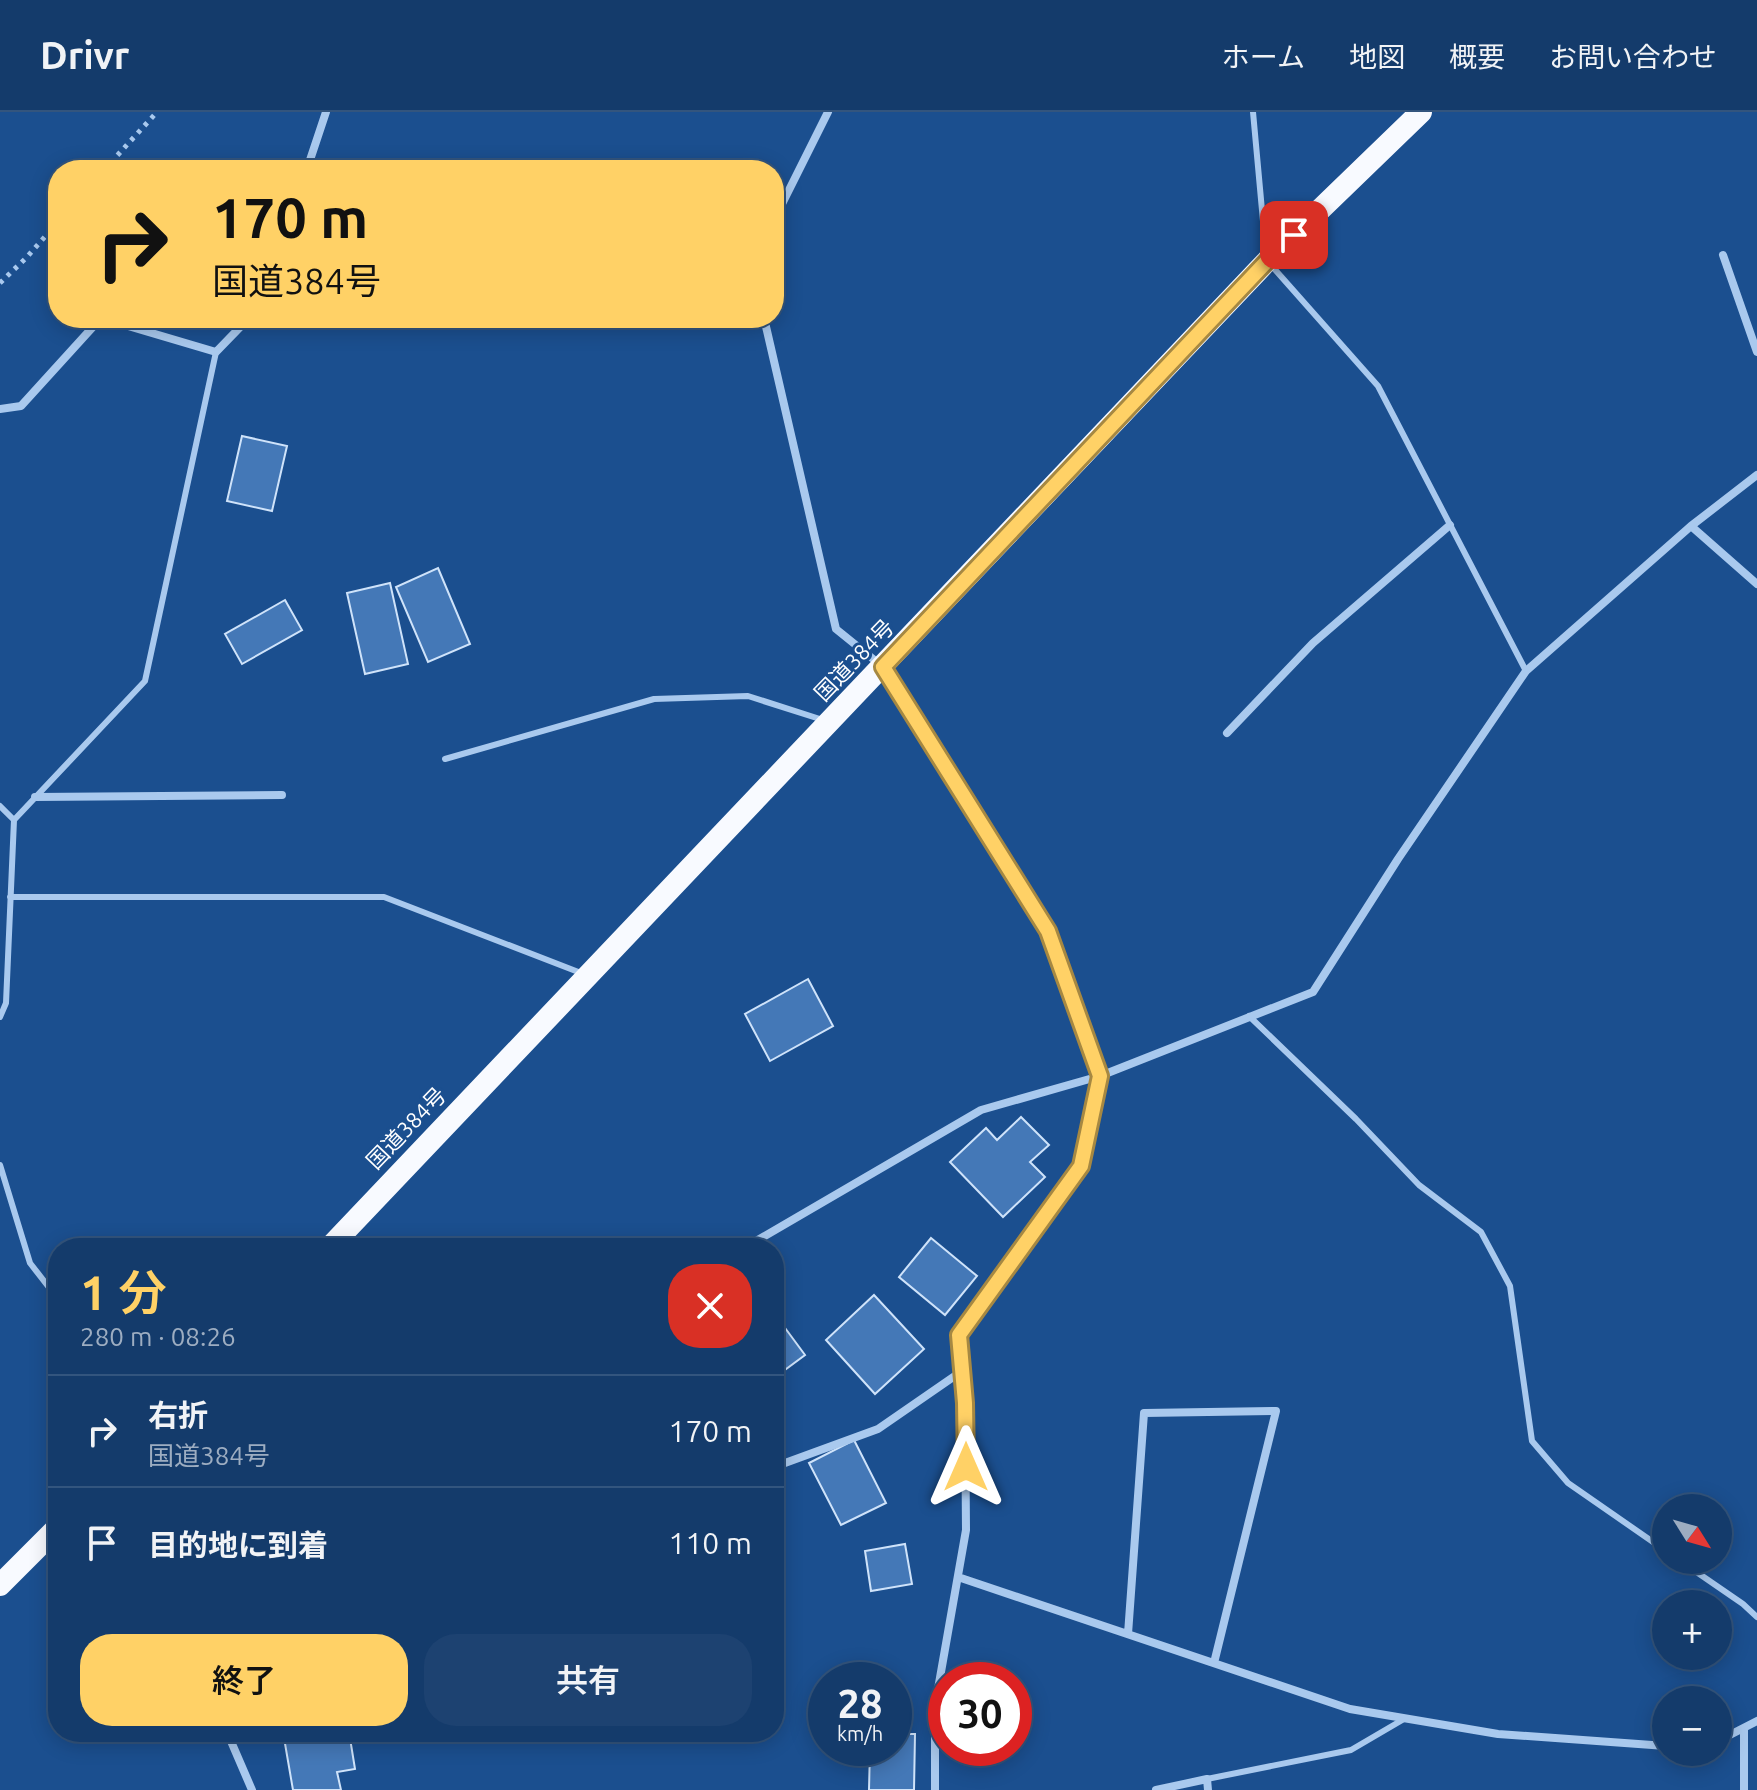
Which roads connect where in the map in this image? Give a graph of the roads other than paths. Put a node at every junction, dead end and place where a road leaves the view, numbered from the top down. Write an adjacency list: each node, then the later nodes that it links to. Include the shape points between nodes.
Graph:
1 (326, 112): 5 (street)
2 (828, 112): 6 (street)
3 (1253, 112): 8 (lane)
4 (1421, 112): 8 (highway, 国道384号)
5 (310, 160)
6 (784, 200)
7 (1723, 255): 14 (street)
8 (1267, 261): 17 (lane, via 1378,386); 20 (highway, 国道384号)
9 (92, 328): 15 (street, via 21,406)
10 (135, 328): 13 (street)
11 (239, 328): 13 (street)
12 (766, 328): 20 (street, via 836,629)
13 (216, 352): 26 (lane, via 145,681)
14 (1757, 352)
15 (0, 409)
16 (1757, 475): 18 (street)
17 (1450, 525): 21 (lane); 23 (street, via 1313,643)
18 (1691, 526): 19 (street); 21 (street)
19 (1757, 584)
20 (883, 667): 22 (highway, 国道384号); 33 (street, via 1048,931)
21 (1526, 671): 31 (street, via 1313,992)
22 (831, 722): 24 (lane, via 748,696 654,699); 30 (highway, 国道384号)
23 (1227, 733)
24 (445, 759)
25 (282, 795): 26 (street)
26 (35, 797): 28 (lane)
27 (0, 806): 28 (lane)
28 (14, 820): 29 (lane)
29 (10, 897): 30 (lane, via 384,897); 32 (lane, via 6,1003)
30 (588, 976): 35 (highway, 国道384号)
31 (1249, 1016): 33 (street); 41 (lane, via 1419,1185 1481,1232 1510,1286 1532,1441 1568,1483)
32 (0, 1017)
33 (1100, 1076): 36 (street, via 981,1110); 38 (street, via 1081,1166 959,1335)
34 (0, 1165): 37 (lane, via 30,1263)
35 (339, 1238)
36 (761, 1238)
37 (48, 1286)
38 (962, 1371): 39 (street, via 878,1429); 43 (street, via 966,1530)
39 (784, 1463)
40 (48, 1537): 44 (highway)
41 (1652, 1541)
42 (1699, 1574): 45 (lane)
43 (958, 1577): 46 (street); 56 (street, via 935,1706)
44 (0, 1585)
45 (1757, 1617)
46 (1128, 1634): 47 (street); 47 (street, via 1144,1413 1276,1411)
47 (1214, 1663): 48 (street, via 1350,1709)
48 (1404, 1719): 53 (street, via 1498,1734); 54 (lane, via 1351,1750)
49 (1757, 1721): 50 (street)
50 (1744, 1728): 51 (street); 59 (street)
51 (1732, 1734)
52 (231, 1742): 55 (street)
53 (1652, 1745)
54 (1207, 1779): 57 (street); 58 (street)
55 (252, 1790)
56 (935, 1790)
57 (1156, 1790)
58 (1208, 1790)
59 (1744, 1790)

